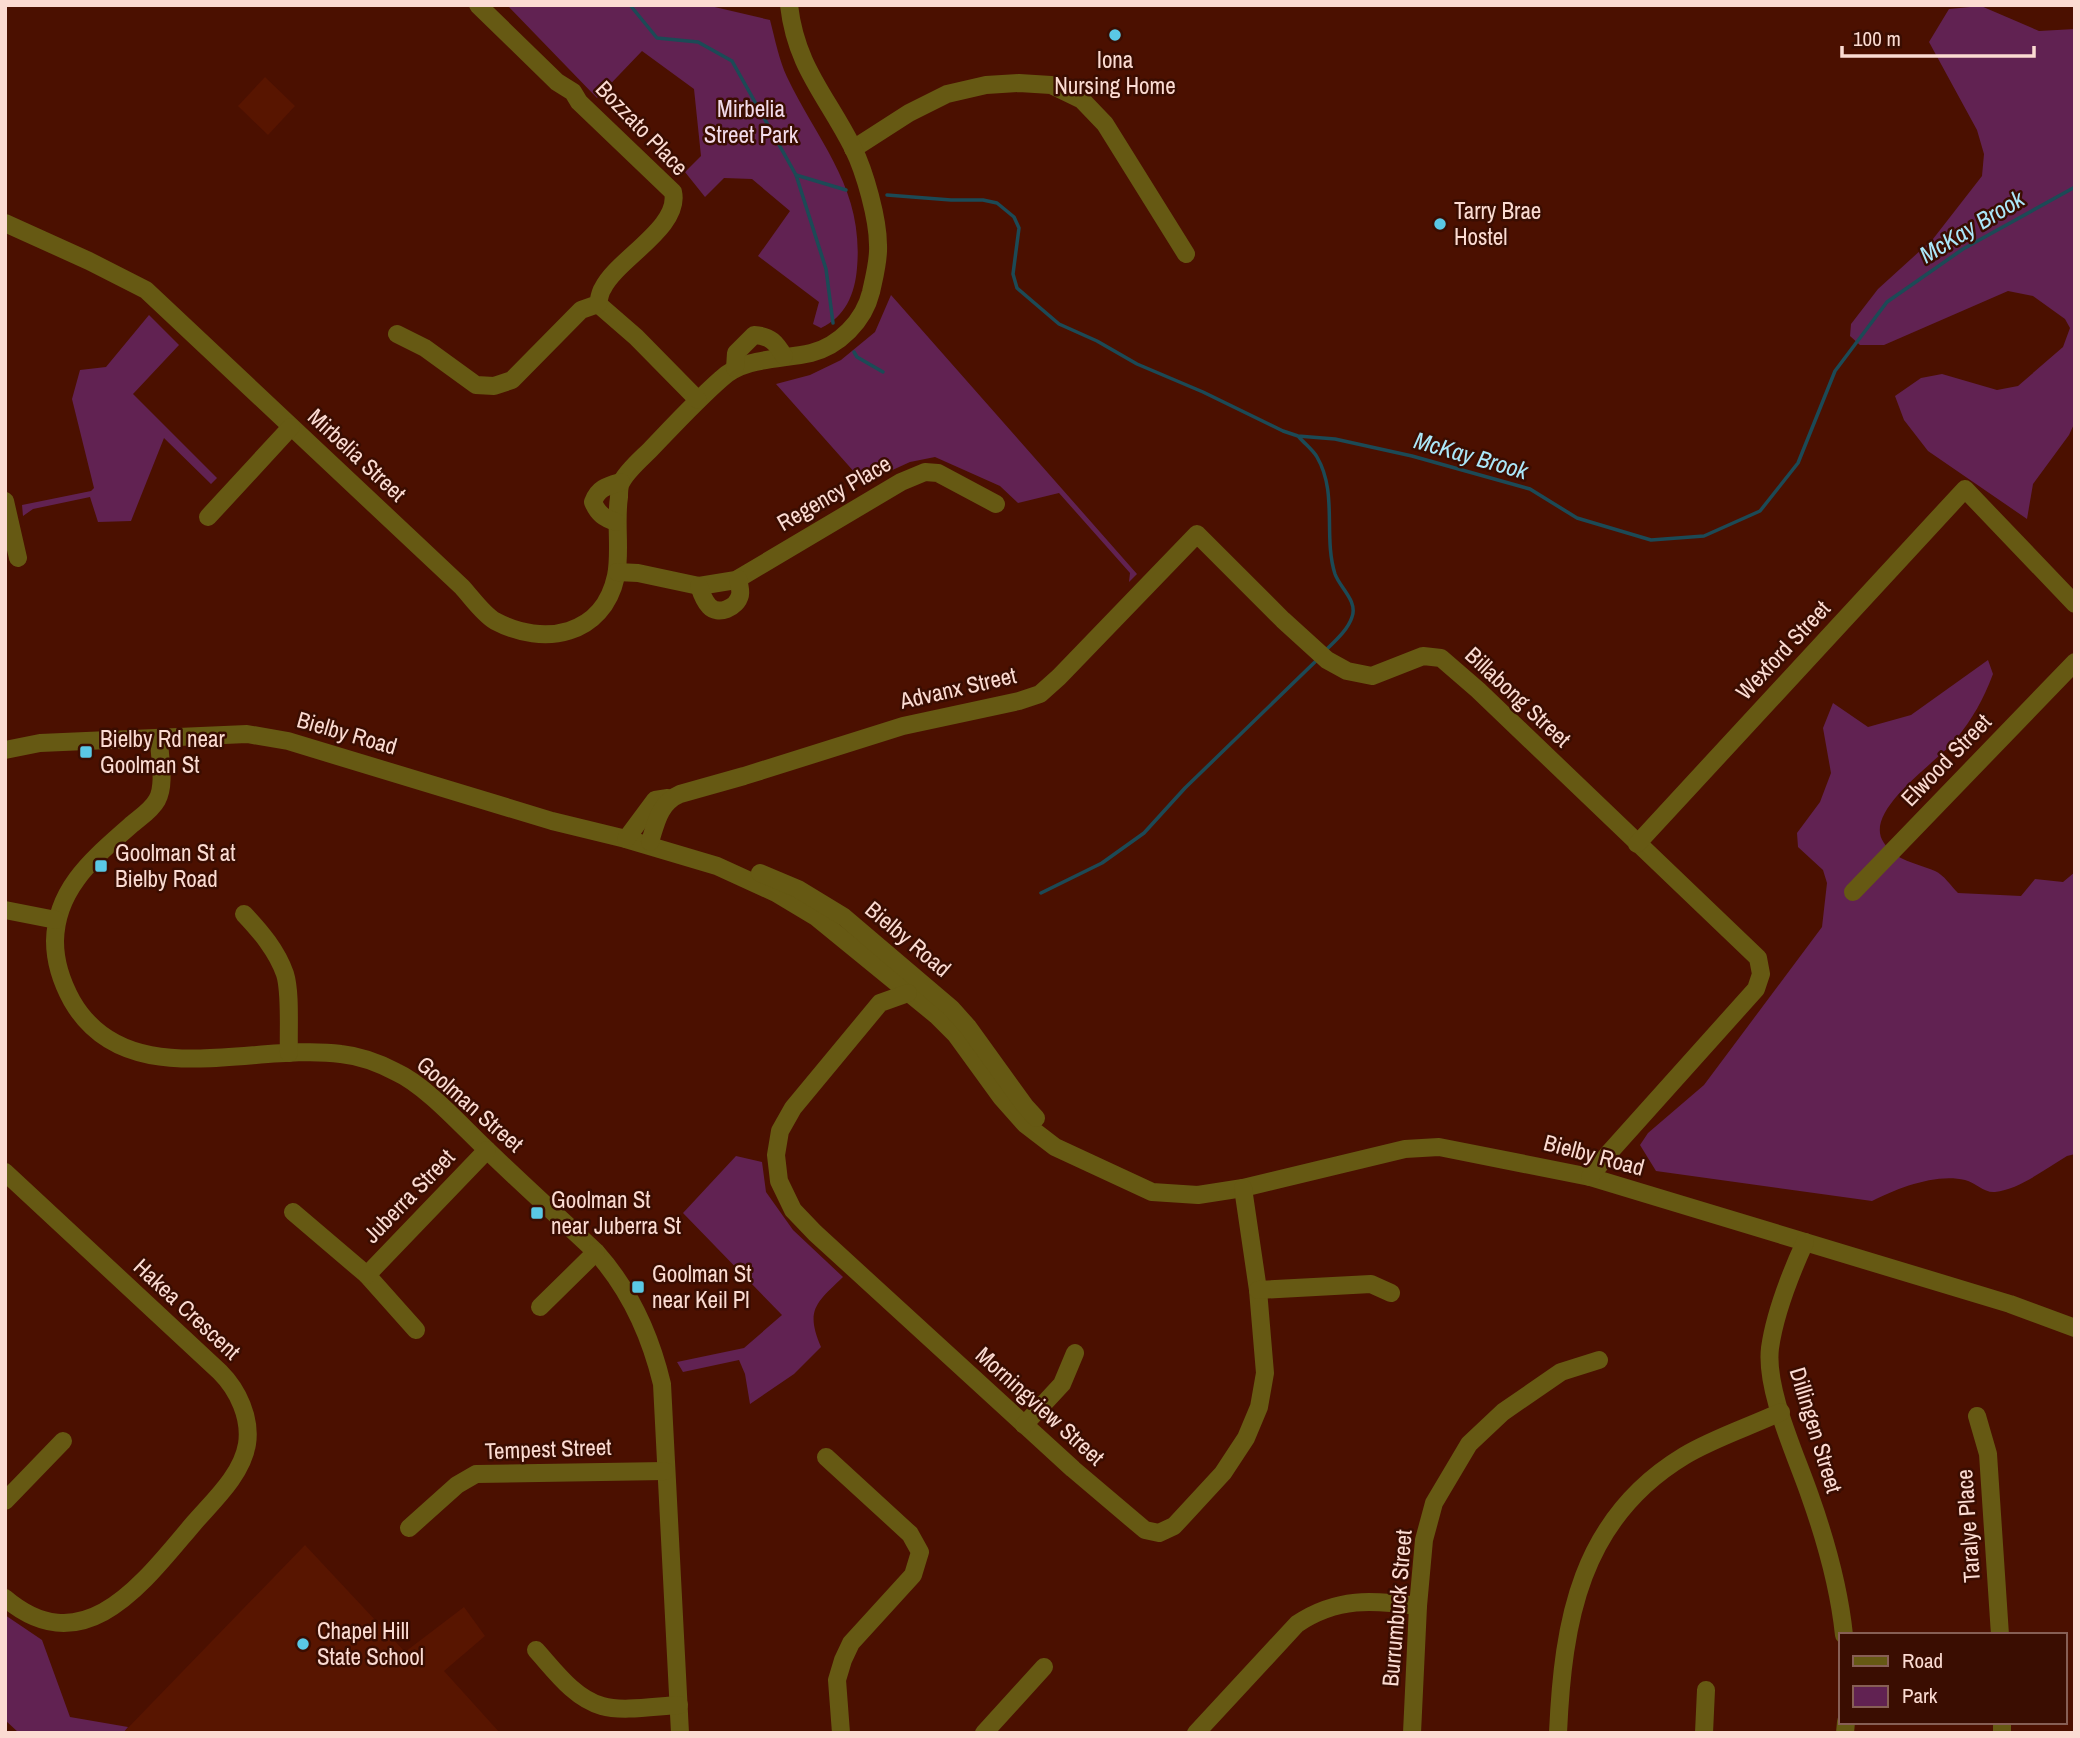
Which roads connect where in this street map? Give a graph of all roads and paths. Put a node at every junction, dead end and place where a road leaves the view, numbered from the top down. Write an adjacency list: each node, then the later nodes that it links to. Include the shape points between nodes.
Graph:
1 (478, 5): 6 (street, Bozzato Place, via 673,192 669,216 603,287)
2 (789, 5): 3 (street, via 799,53)
3 (853, 149): 5 (street, via 947,94 986,85 1051,85 1082,100 1105,124); 8 (street, via 869,190 878,245 871,294 858,321 838,341 812,353)
4 (5, 223): 11 (street, Mirbelia Street, via 146,290)
5 (1186, 254)
6 (598, 304): 7 (street, Bozzato Place, via 581,310 512,380 495,386 475,385 425,348); 10 (street)
7 (397, 334)
8 (784, 356): 9 (street); 9 (street, via 766,335 754,335 736,353)
9 (735, 368): 10 (street)
10 (698, 400): 12 (street)
11 (291, 427): 15 (street); 19 (street, Mirbelia Street, via 493,620 528,634 559,635 587,622 611,595)
12 (621, 482): 16 (street, Mirbelia Street); 16 (street, via 604,486 593,502 605,518)
13 (5, 502): 18 (street)
14 (996, 504): 20 (street, Regency Place, via 938,473 925,472)
15 (208, 517)
16 (616, 522): 19 (street, Mirbelia Street)
17 (1197, 534): 28 (street, Advanx Street, via 1040,694 903,726 673,797); 29 (street, Billabong Street, via 1283,620 1327,660 1347,671 1372,676 1423,656 1441,658)
18 (18, 558)
19 (617, 572): 21 (street, Regency Place)
20 (738, 579): 21 (street, Regency Place); 21 (street, via 740,594 727,610 709,607)
21 (699, 586)
22 (2075, 604): 29 (street, Wexford Street, via 1965,489)
23 (2075, 662): 30 (street, Elwood Street)
24 (159, 738): 26 (street, Bielby Road); 28 (street, Bielby Road, via 247,734 288,741 552,821); 33 (street, Goolman Street, via 157,800 75,878)
25 (5, 739): 26 (street, Bielby Road)
26 (40, 743): 27 (street, Bielby Road)
27 (5, 750)
28 (636, 841): 34 (street, Bielby Road, via 717,866 776,893 816,917); 39 (street, Bielby Road, via 674,843 715,854 798,889 844,917 951,1008 1025,1106)
29 (1637, 844): 41 (street, Billabong Street, via 1758,958 1761,974 1756,989)
30 (1853, 892)
31 (5, 910): 33 (street)
32 (244, 914): 37 (street, via 279,959 286,978)
33 (57, 920): 37 (street, Goolman Street, via 56,962 62,984 77,1010 105,1038 137,1053 165,1059)
34 (883, 970): 35 (street, Bielby Road); 36 (street)
35 (908, 993): 36 (street); 39 (street, Bielby Road, via 956,1035 1025,1124 1055,1147)
36 (880, 1003): 56 (street, Morningview Street, via 793,1108 780,1131 776,1155 779,1181 793,1210 815,1233)
37 (289, 1053): 38 (street, Goolman Street, via 341,1054 400,1073)
38 (487, 1150): 45 (street, Goolman Street); 46 (street, Juberra Street)
39 (1093, 1164): 42 (street, Bielby Road, via 1152,1192 1198,1195)
40 (5, 1172): 62 (street, Hakea Crescent, via 232,1384 247,1422 247,1445 226,1484 160,1562 114,1607 68,1624 21,1612)
41 (1590, 1177): 42 (street, Bielby Road, via 1439,1147 1405,1149); 44 (street, Bielby Road)
42 (1243, 1188): 47 (street, Morningview Street)
43 (293, 1212): 46 (street)
44 (1805, 1242): 50 (street, Bielby Road); 54 (street, Dillingen Street, via 1770,1349 1772,1384)
45 (596, 1252): 49 (street); 59 (street, Goolman Street, via 626,1291 656,1361 662,1384)
46 (367, 1275): 51 (street)
47 (1258, 1290): 48 (street, via 1371,1284); 56 (street, Morningview Street, via 1265,1373 1259,1407 1223,1473 1174,1526 1159,1533 1145,1530)
48 (1391, 1293)
49 (540, 1307)
50 (2075, 1328)
51 (416, 1330)
52 (1075, 1353): 56 (street, via 1062,1384)
53 (1599, 1360): 63 (street, Burrumbuck Street, via 1561,1372 1503,1412 1469,1444 1434,1503 1424,1540)
54 (1781, 1412): 64 (street, Dillingen Street, via 1821,1527); 75 (street, via 1685,1455 1654,1476 1600,1540 1578,1588 1565,1640)
55 (1977, 1416): 65 (street, Taralye Place, via 1988,1454)
56 (1024, 1425)
57 (63, 1441): 60 (street)
58 (826, 1457): 71 (street, via 910,1534 920,1552 913,1575 851,1643 843,1660 837,1680)
59 (665, 1471): 61 (street, Tempest Street, via 476,1474); 69 (street, Goolman Street)
60 (5, 1501)
61 (409, 1528)
62 (5, 1598)
63 (1419, 1606): 73 (street, via 1343,1604 1318,1610 1297,1624); 74 (street, Burrumbuck Street)
64 (1844, 1633)
65 (2000, 1633)
66 (536, 1650): 69 (street, via 570,1687 604,1707)
67 (1044, 1667): 72 (street)
68 (1706, 1690): 76 (street)
69 (679, 1705): 70 (street, Goolman Street)
70 (680, 1733)
71 (841, 1733)
72 (984, 1733)
73 (1196, 1733)
74 (1412, 1733)
75 (1558, 1733)
76 (1704, 1733)

